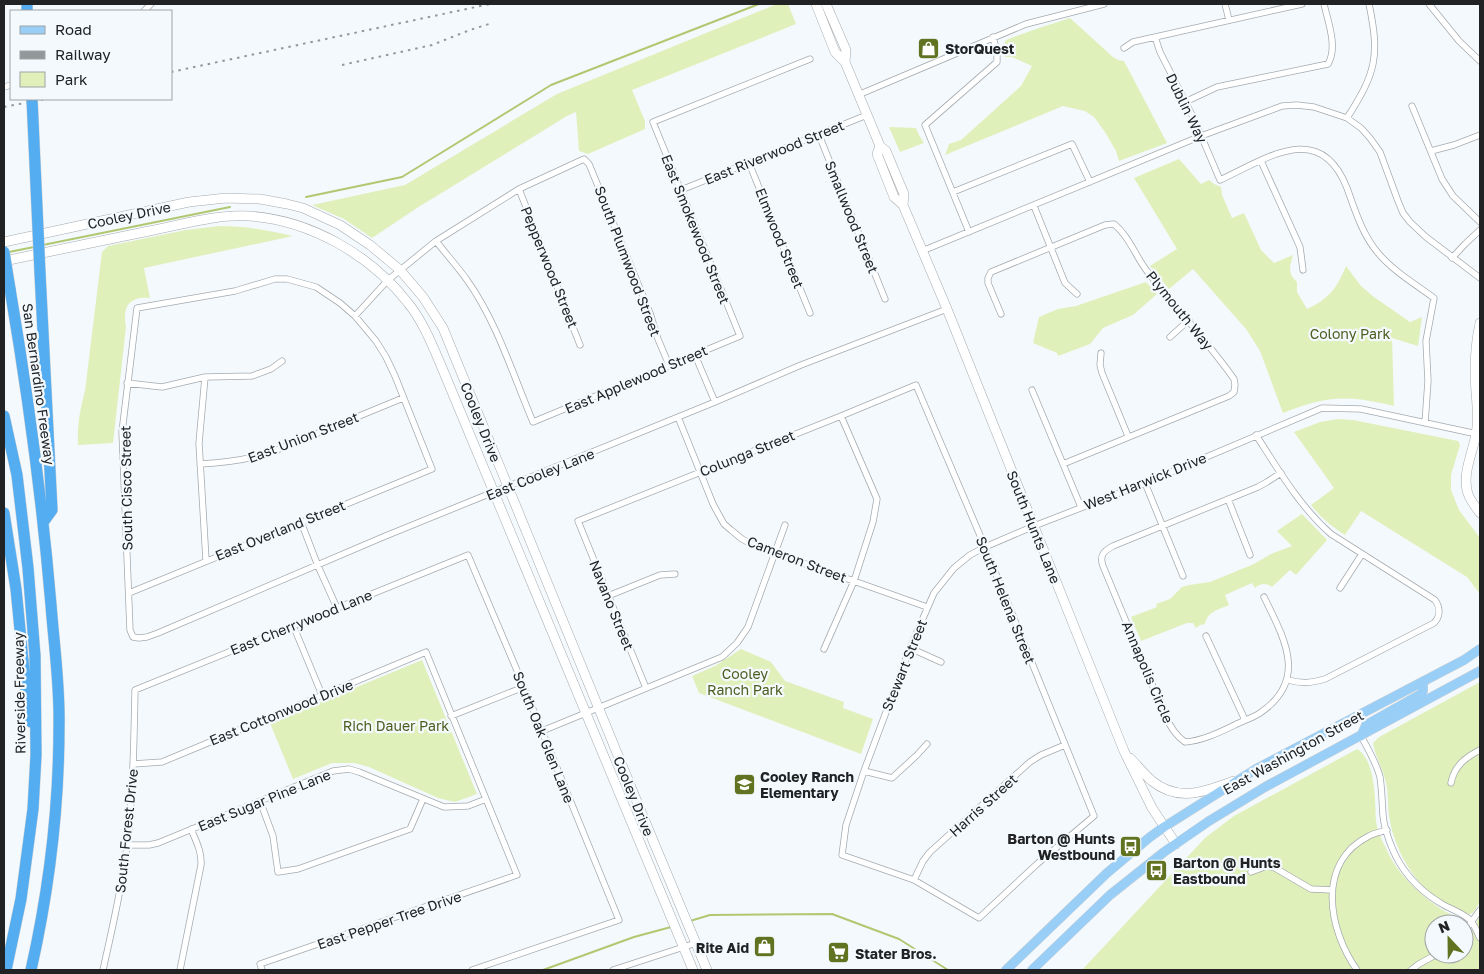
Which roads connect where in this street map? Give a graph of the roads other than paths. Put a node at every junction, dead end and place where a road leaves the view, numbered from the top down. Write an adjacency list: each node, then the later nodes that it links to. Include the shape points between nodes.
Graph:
1 (816, 4): 14 (street, South Hunts Lane, via 835,52)
2 (826, 4): 14 (street, South Hunts Lane, via 846,50)
3 (1104, 4): 10 (street, via 1026,24)
4 (1225, 4): 9 (street)
5 (1302, 4): 9 (street)
6 (1324, 4): 18 (street, via 1333,53 1328,64 1217,86)
7 (1368, 4): 21 (street, via 1375,54 1370,77)
8 (1429, 4): 15 (street)
9 (1229, 20): 11 (street)
10 (993, 37): 16 (street); 31 (street, via 997,62 925,125)
11 (1155, 37): 12 (street, via 1133,42); 18 (street, Dublin Way)
12 (1124, 48)
13 (810, 59): 30 (street, East Smokewood Street, via 653,122)
14 (845, 62): 16 (street, South Hunts Lane)
15 (1480, 62)
16 (858, 95): 20 (street, South Hunts Lane)
17 (32, 100): 87 (highway, bridge, via 52,510)
18 (1185, 102): 24 (street, Dublin Way)
19 (1412, 106): 25 (street)
20 (867, 115): 22 (street, East Riverwood Street); 39 (street, South Hunts Lane, via 904,194 903,205)
21 (1347, 118): 24 (street, via 1314,107 1282,106); 41 (street, via 1375,143 1410,222)
22 (818, 135): 27 (street, East Riverwood Street); 48 (street, Smallwood Street)
23 (1480, 135): 25 (street)
24 (1201, 136): 26 (street, Dublin Way, via 1220,180); 28 (street)
25 (1431, 151): 33 (street, via 1448,189)
26 (1260, 161): 44 (street, via 1300,247); 72 (street, via 1299,148 1324,155 1339,172 1362,228 1378,253 1434,298 1426,341)
27 (749, 163): 30 (street, East Riverwood Street); 50 (street, Elmwood Street)
28 (1090, 182): 31 (street, via 1072,144); 32 (street)
29 (519, 189): 36 (street); 57 (street, Pepperwood Street); 61 (street, South Plumwood Street, via 584,159 589,164)
30 (681, 190): 55 (street, East Smokewood Street)
31 (952, 192): 35 (street)
32 (1034, 206): 35 (street); 38 (street)
33 (1480, 222)
34 (1480, 230): 41 (street)
35 (969, 232): 39 (street)
36 (436, 241): 43 (street); 61 (street, East Applewood Street, via 468,281 481,304 533,422)
37 (4, 242): 43 (street, Cooley Drive, via 189,202 260,199 303,208 340,225)
38 (1050, 248): 47 (street, via 1065,283); 51 (street, Plymouth Way, via 990,272 988,283); 53 (street, Plymouth Way, via 1114,224 1148,272)
39 (922, 251): 49 (street, South Hunts Lane)
40 (4, 252): 87 (highway, San Bernardino Freeway, bridge)
41 (1452, 258): 45 (street)
42 (4, 261): 46 (street, Cooley Drive, via 204,220 248,216 280,221 330,239)
43 (400, 270): 46 (street); 81 (street, Cooley Drive, via 443,328)
44 (1303, 270)
45 (1480, 278)
46 (388, 280): 52 (street); 82 (street, Cooley Drive, via 423,324)
47 (1078, 294)
48 (885, 299)
49 (947, 309): 68 (street, East Cooley Lane); 92 (street, South Hunts Lane)
50 (810, 313)
51 (1001, 314)
52 (355, 316): 63 (street, South Cisco Street, via 316,287 287,279 137,308); 67 (street, via 386,357)
53 (1189, 320): 56 (street); 75 (street, Plymouth Way, via 1234,379 1234,392)
54 (1480, 323): 66 (street, via 1475,352)
55 (740, 336): 59 (street, East Applewood Street)
56 (1170, 337)
57 (580, 345)
58 (1101, 353): 75 (street, via 1102,373)
59 (696, 355): 61 (street, East Applewood Street); 68 (street)
60 (282, 361): 62 (street, via 271,370 252,376)
61 (669, 365)
62 (206, 377): 63 (street, via 162,387); 76 (street)
63 (127, 383): 104 (street, South Cisco Street, via 122,432)
64 (916, 385): 70 (street, Colunga Street); 93 (street, South Helena Street)
65 (1032, 390): 77 (street)
66 (1478, 390): 73 (street)
67 (403, 398): 76 (street, East Union Street, via 267,454 229,463); 89 (street, East Overland Street, via 432,469)
68 (715, 402): 71 (street, East Cooley Lane)
69 (4, 416): 133 (highway, Riverside Freeway, via 17,475 26,550 35,656)
70 (841, 416): 78 (street, Colunga Street); 102 (street, via 877,499)
71 (678, 417): 78 (street, Cameron Street); 81 (street, East Cooley Lane)
72 (1425, 423): 73 (street, West Harwick Drive); 74 (street, West Harwick Drive, via 1361,409 1322,408)
73 (1476, 434): 86 (street, via 1466,473 1467,491)
74 (1256, 435): 79 (street); 80 (street, West Harwick Drive)
75 (1128, 436): 77 (street, Plymouth Way)
76 (200, 464): 98 (street)
77 (1063, 464): 84 (street)
78 (700, 472): 88 (street, Colunga Street); 94 (street, Cameron Street, via 724,524 742,539)
79 (1281, 473): 83 (street, Annapolis Circle); 96 (street, via 1316,521)
80 (1145, 483): 84 (street, West Harwick Drive); 91 (street)
81 (508, 488): 82 (street, East Cooley Lane); 123 (street, Cooley Drive)
82 (494, 492): 99 (street, East Cooley Lane); 124 (street, Cooley Drive)
83 (1228, 499): 91 (street, Annapolis Circle); 95 (street)
84 (1081, 507): 92 (street, West Harwick Drive)
85 (4, 513): 133 (highway)
86 (1480, 513)
87 (44, 521): 160 (highway, via 60,727 53,837)
88 (578, 521): 105 (street, Navano Street)
89 (301, 522): 98 (street, East Overland Street); 99 (street)
90 (785, 525): 94 (street)
91 (1162, 525): 101 (street); 126 (street, Annapolis Circle, via 1108,548 1101,560 1166,718 1185,742 1198,740)
92 (1034, 526): 93 (street, Stewart Street); 132 (street, South Hunts Lane)
93 (985, 547): 107 (street, Stewart Street, via 954,568); 130 (street, South Helena Street)
94 (775, 553): 102 (street, Cameron Street); 120 (street, via 748,627 737,643 722,657)
95 (1250, 554)
96 (1362, 554): 103 (street); 117 (street, via 1435,600 1439,608 1438,619 1325,679 1307,684)
97 (468, 555): 108 (street, East Cherrywood Lane); 119 (street, South Oak Glen Lane)
98 (206, 560): 104 (street, East Overland Street)
99 (318, 566): 108 (street); 111 (street, East Cooley Lane, via 158,633)
100 (675, 574): 105 (street, via 660,575)
101 (1183, 576)
102 (854, 580): 107 (street, Cameron Street); 113 (street)
103 (1340, 588)
104 (129, 593): 111 (street, South Cisco Street)
105 (608, 596): 120 (street, Navano Street)
106 (1264, 597): 117 (street, via 1288,651)
107 (927, 607): 112 (street, Stewart Street)
108 (337, 608): 109 (street, East Cherrywood Lane)
109 (293, 626): 121 (street, East Cherrywood Lane); 122 (street)
110 (1206, 636): 126 (street)
111 (133, 637)
112 (910, 648): 115 (street); 135 (street, Stewart Street)
113 (824, 649)
114 (1480, 649): 118 (main road, East Washington Street)
115 (941, 662)
116 (1480, 671): 128 (main road, East Washington Street)
117 (1288, 680): 126 (street, Annapolis Circle, via 1270,705)
118 (1423, 682): 128 (main road, via 1421,694 1366,725); 136 (main road, East Washington Street)
119 (524, 687): 125 (street); 127 (street, South Oak Glen Lane)
120 (646, 688): 123 (street)
121 (134, 690): 134 (street, South Forest Drive)
122 (322, 695): 125 (street, East Cottonwood Drive, via 426,652); 134 (street, East Cottonwood Drive, via 162,762)
123 (598, 707): 124 (street); 148 (street, Cooley Drive)
124 (585, 713): 127 (street); 150 (street, Cooley Drive)
125 (451, 716): 139 (street)
126 (1245, 720)
127 (542, 731): 164 (street, South Oak Glen Lane, via 618,920)
128 (1361, 736): 143 (street, via 1380,776); 144 (main road, East Washington Street, via 1265,787)
129 (927, 744): 135 (street, via 892,778)
130 (1065, 744): 147 (street, Harris Street, via 1030,762 930,852); 147 (street, South Helena Street, via 1094,816 979,918)
131 (1480, 750): 137 (street, via 1460,764)
132 (1124, 751): 136 (street, via 1151,780 1175,793 1206,791); 141 (street, South Hunts Lane)
133 (36, 755): 159 (highway, Riverside Freeway, via 22,899)
134 (133, 764): 145 (street, South Forest Drive)
135 (864, 771): 147 (street, Stewart Street, via 846,825 842,855)
136 (1239, 779): 141 (main road, East Washington Street)
137 (1450, 783)
138 (422, 799): 139 (street, East Sugar Pine Lane, via 452,808); 140 (street, East Sugar Pine Lane, via 349,769 333,771); 140 (street, via 410,829 298,869 278,872 273,836)
139 (486, 799): 163 (street, East Pepper Tree Drive, via 517,876 260,964)
140 (260, 801): 142 (street, East Sugar Pine Lane)
141 (1164, 828): 144 (street, South Hunts Lane); 158 (main road, East Washington Street, via 1107,873)
142 (191, 829): 145 (street, East Sugar Pine Lane, via 149,845); 162 (street, via 201,865)
143 (1387, 830): 149 (street, via 1369,836 1344,857); 151 (street, via 1393,850 1411,880 1441,904)
144 (1176, 844): 168 (main road, East Washington Street, via 1110,895)
145 (127, 845): 161 (street, South Forest Drive)
146 (1251, 872): 149 (street, via 1267,866 1311,889)
147 (914, 880)
148 (672, 887): 150 (street); 154 (street, Cooley Drive)
149 (1332, 890): 169 (street, via 1337,933)
150 (661, 892): 155 (street, Cooley Drive)
151 (1461, 914)
152 (1474, 926): 153 (street)
153 (1480, 938)
154 (696, 943): 155 (street); 167 (street, Cooley Drive)
155 (684, 947): 157 (street); 166 (street, Cooley Drive)
156 (1424, 961): 170 (street)
157 (632, 967): 165 (street)
158 (1010, 969)
159 (6, 970)
160 (31, 970)
161 (103, 970)
162 (180, 970)
163 (262, 970)
164 (472, 970)
165 (613, 970)
166 (693, 970)
167 (707, 970)
168 (1032, 970)
169 (1357, 970)
170 (1411, 970)

